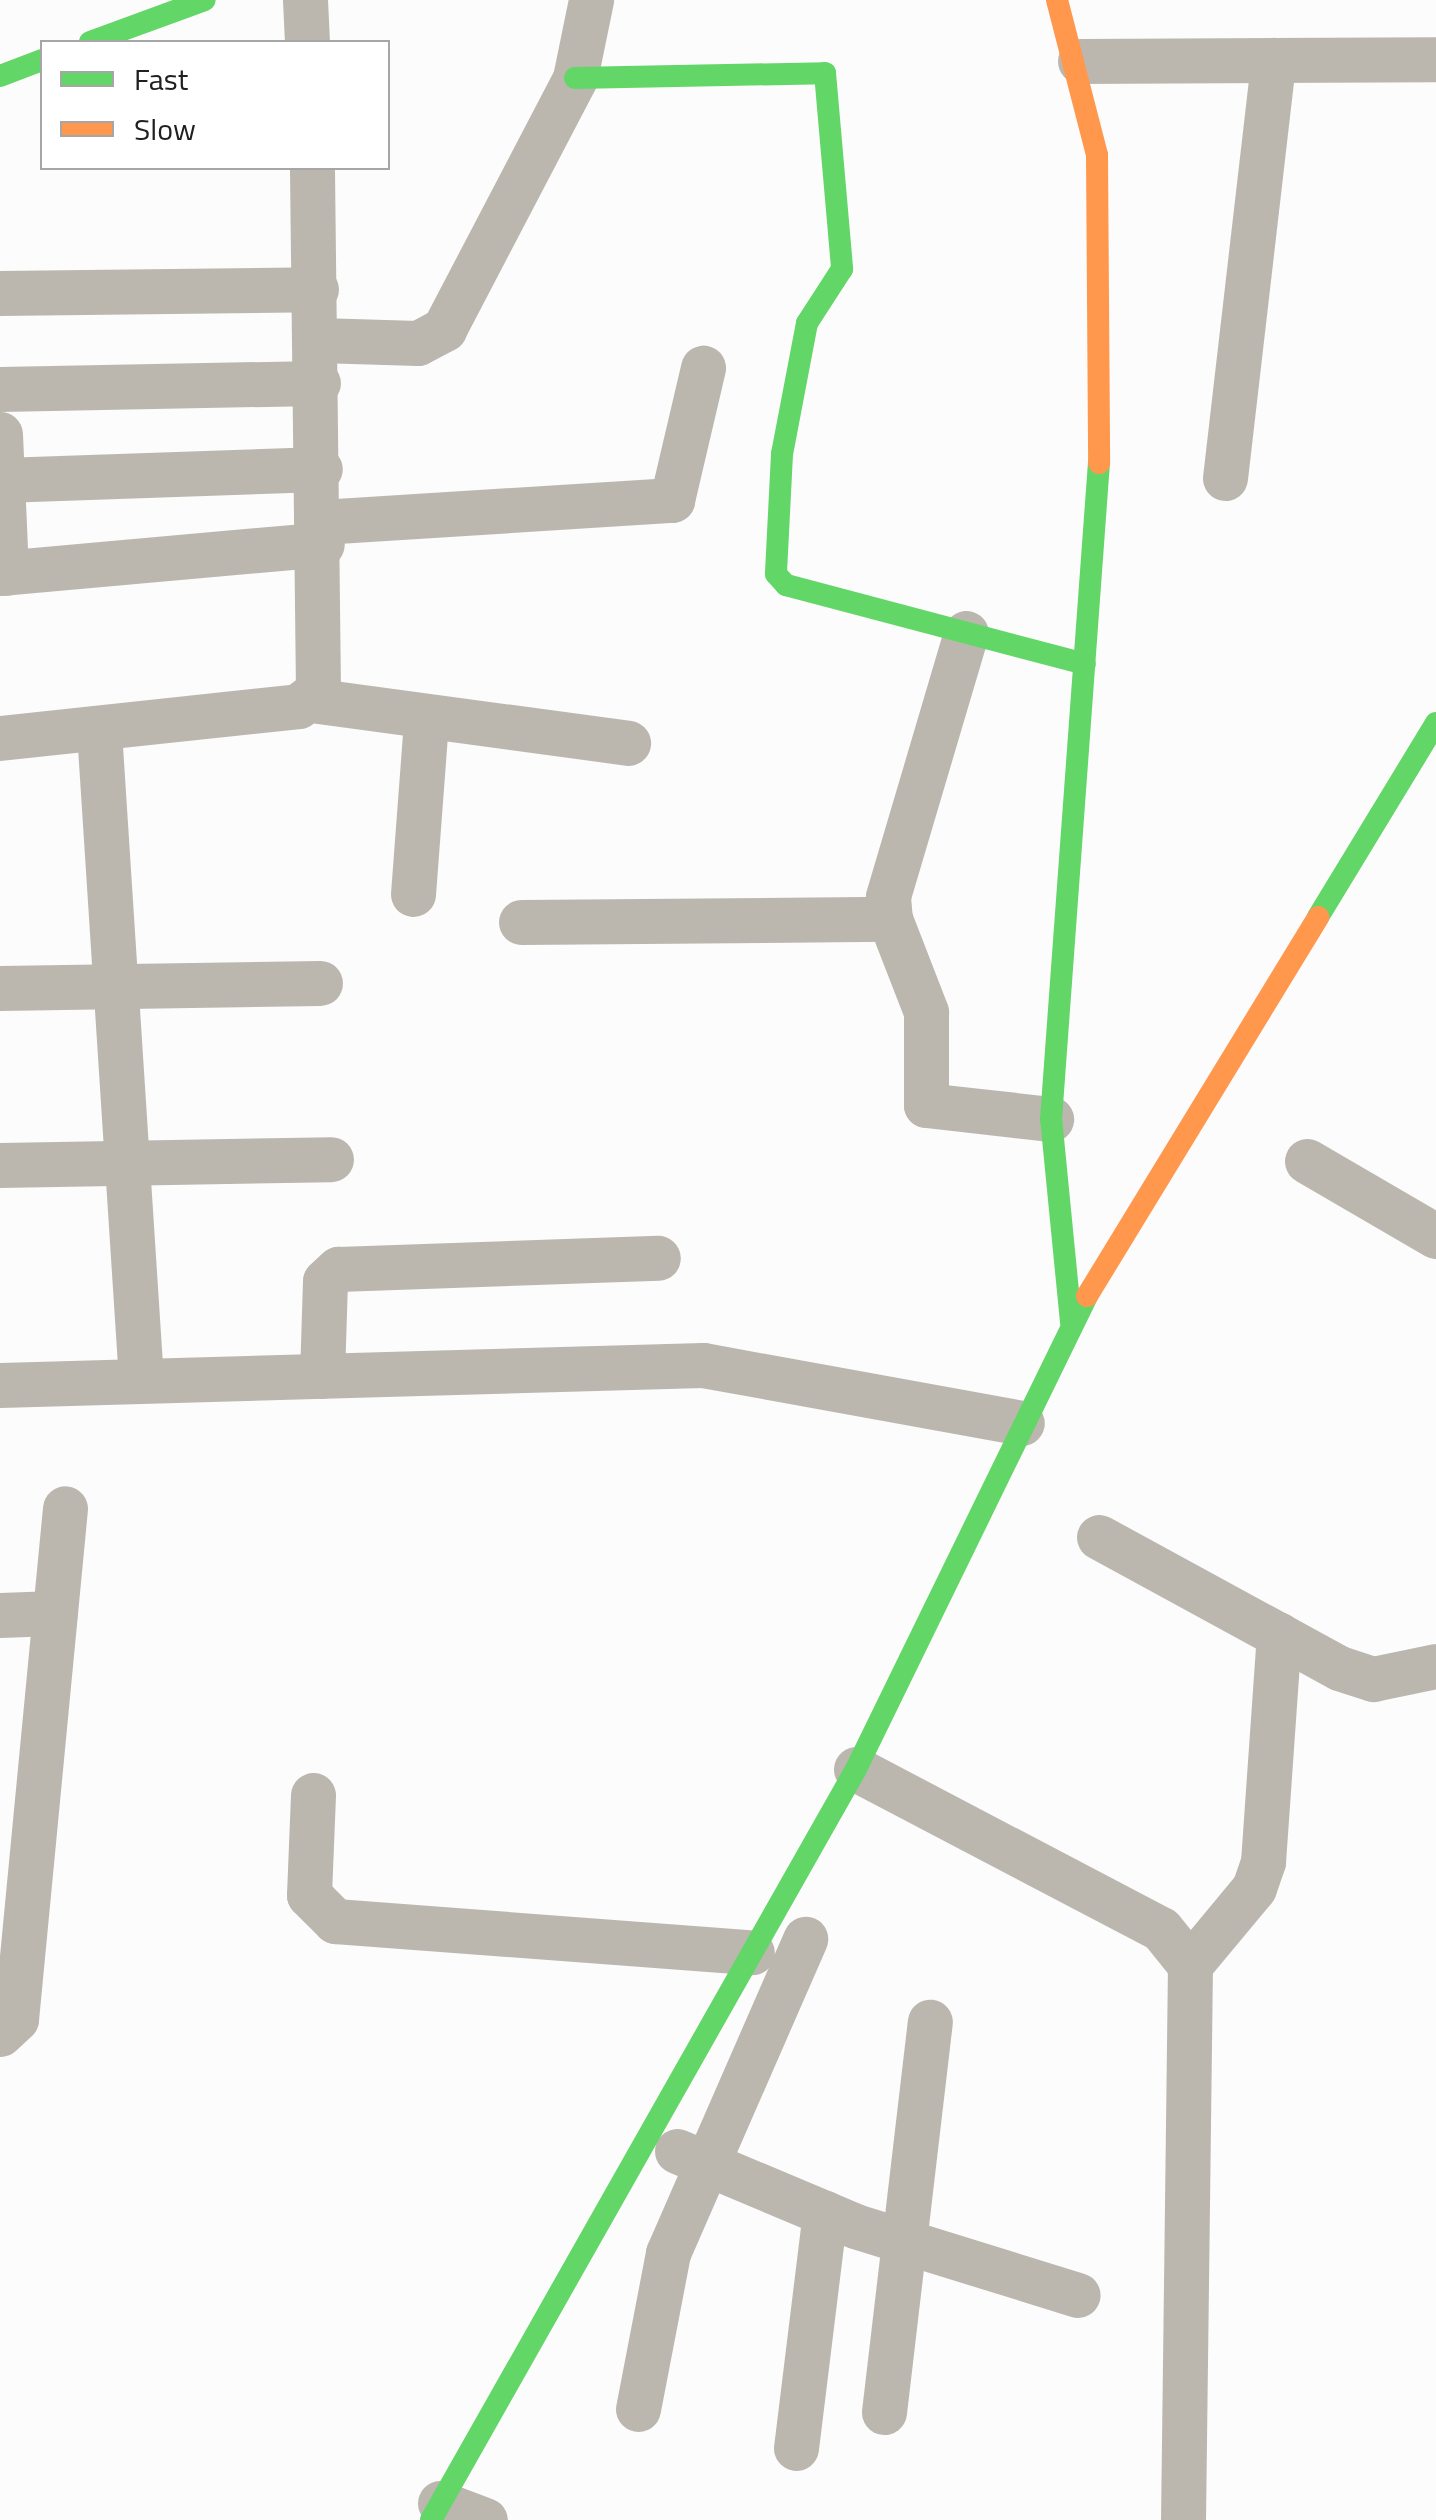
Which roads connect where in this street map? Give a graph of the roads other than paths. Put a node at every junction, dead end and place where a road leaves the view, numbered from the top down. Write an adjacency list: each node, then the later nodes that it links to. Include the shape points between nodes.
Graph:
1 (206, 0): 5 (street)
2 (306, 0): 6 (street)
3 (591, 0): 12 (street)
4 (1057, 0): 10 (street)
5 (96, 40)
6 (307, 40)
7 (1436, 59): 8 (street)
8 (1273, 60): 10 (street); 21 (street)
9 (40, 61): 11 (street)
10 (1080, 61): 26 (street, via 1098,155 1099,468)
11 (0, 76)
12 (575, 78): 16 (street, via 438,336); 25 (street, via 817,69 832,81 842,269 807,323 782,454 776,574 786,585)
13 (312, 170): 14 (street)
14 (316, 289): 15 (street); 16 (street)
15 (0, 293)
16 (318, 362): 18 (street); 20 (street)
17 (702, 368): 23 (street, via 672,500)
18 (0, 389)
19 (0, 434): 22 (street)
20 (320, 469): 22 (street); 23 (street)
21 (1225, 478)
22 (2, 480): 24 (street)
23 (321, 533): 24 (street); 27 (street, via 322,676)
24 (3, 573)
25 (966, 633): 26 (street); 34 (street, via 888,896)
26 (1085, 664): 39 (street)
27 (311, 700): 28 (street); 30 (street)
28 (426, 722): 32 (street); 33 (street)
29 (1436, 723): 46 (street)
30 (99, 731): 31 (street); 36 (street)
31 (0, 738)
32 (628, 742)
33 (414, 894)
34 (890, 919): 35 (street); 39 (street, via 926,1012 926,1105)
35 (521, 922)
36 (113, 984): 37 (street); 38 (street); 41 (street)
37 (320, 984)
38 (0, 988)
39 (1050, 1119): 46 (street)
40 (331, 1159): 41 (street)
41 (124, 1161): 43 (street); 48 (street)
42 (1307, 1161): 44 (street)
43 (0, 1165)
44 (1436, 1236)
45 (658, 1258): 47 (street, via 328,1273)
46 (1071, 1322): 50 (street)
47 (322, 1376): 48 (street); 50 (street, via 718,1366)
48 (141, 1381): 49 (street)
49 (0, 1385)
50 (1022, 1423): 57 (street)
51 (65, 1508): 53 (street)
52 (1099, 1538): 55 (street)
53 (56, 1613): 54 (street); 59 (street)
54 (0, 1615)
55 (1278, 1635): 56 (street, via 1373,1680); 62 (street, via 1263,1862 1254,1888)
56 (1436, 1666)
57 (856, 1769): 61 (street); 62 (street, via 1161,1929)
58 (312, 1795): 61 (street, via 309,1894 334,1921)
59 (18, 1818): 64 (street, via 16,2019)
60 (806, 1939): 66 (street)
61 (752, 1952): 65 (street)
62 (1190, 1966): 75 (street)
63 (930, 2022): 68 (street)
64 (0, 2034)
65 (647, 2138): 66 (street); 73 (street)
66 (702, 2162): 67 (street); 70 (street, via 668,2253)
67 (826, 2213): 68 (street); 72 (street)
68 (903, 2242): 69 (street); 71 (street)
69 (1078, 2294)
70 (638, 2408)
71 (884, 2412)
72 (796, 2448)
73 (436, 2512): 74 (street)
74 (485, 2520)
75 (1183, 2520)

